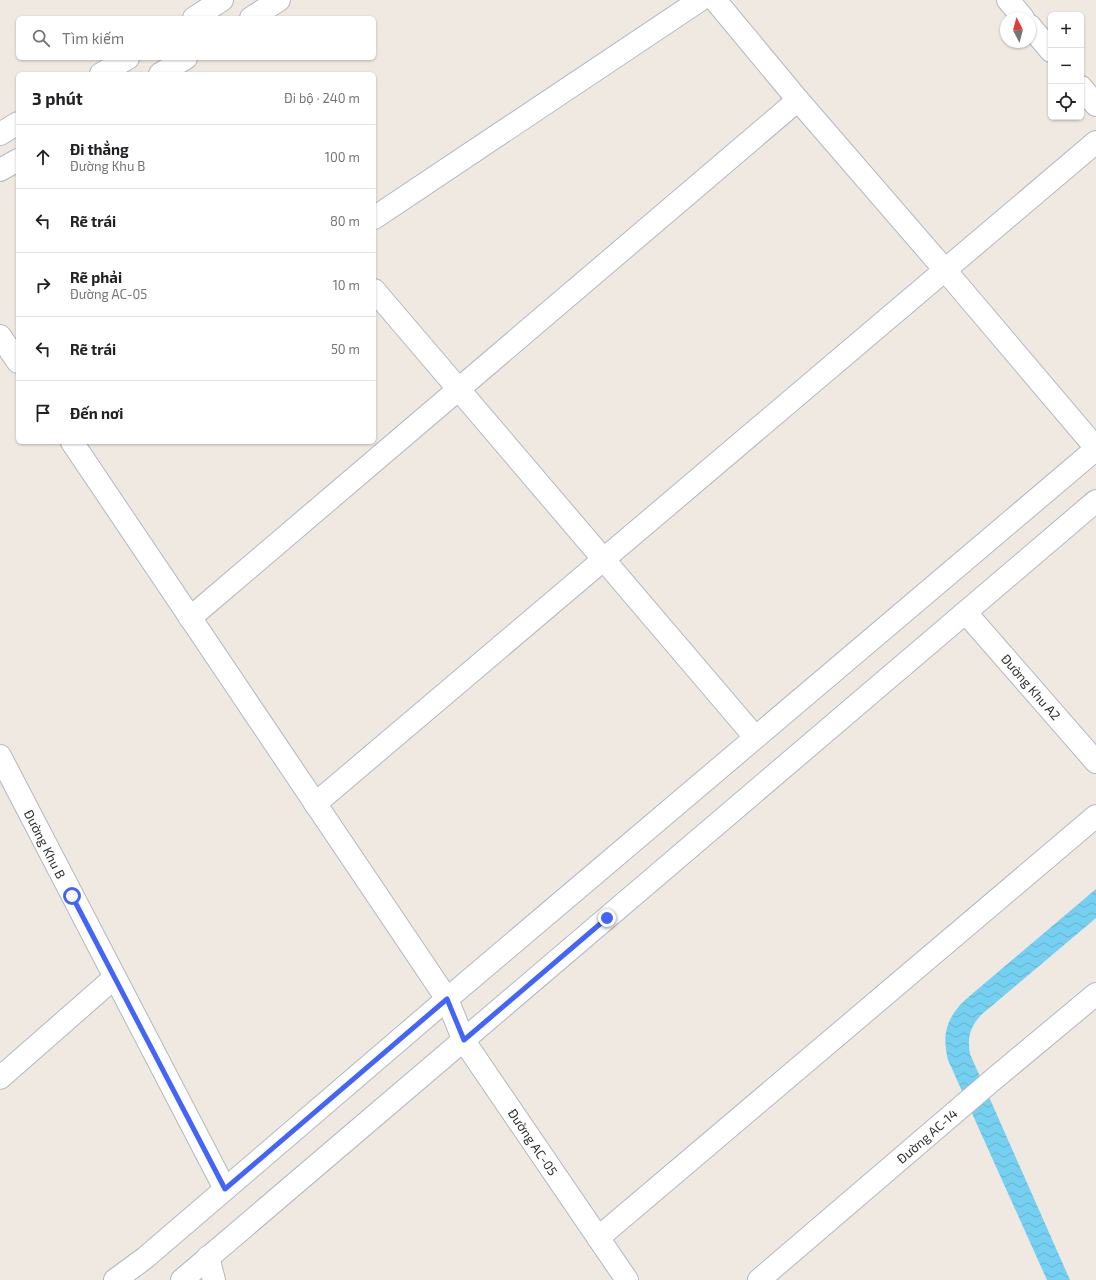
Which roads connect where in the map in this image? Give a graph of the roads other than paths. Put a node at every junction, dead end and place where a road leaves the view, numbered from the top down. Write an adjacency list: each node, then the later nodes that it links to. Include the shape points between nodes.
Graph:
1 (222, 0): 7 (street)
2 (279, 0): 8 (street)
3 (700, 0): 23 (street)
4 (716, 0): 16 (street)
5 (1008, 0): 6 (street)
6 (1018, 12)
7 (197, 16)
8 (254, 16)
9 (1036, 33): 10 (street)
10 (1048, 48)
11 (125, 60): 13 (street)
12 (183, 60): 14 (street)
13 (104, 72)
14 (163, 72)
15 (1084, 91): 17 (street)
16 (798, 100): 24 (street); 28 (street)
17 (1096, 105)
18 (16, 124): 19 (street)
19 (0, 134)
20 (1096, 142): 24 (street)
21 (16, 161): 22 (street)
22 (0, 170)
23 (376, 217)
24 (945, 270): 30 (street); 32 (street)
25 (376, 292): 28 (street)
26 (0, 336): 27 (street)
27 (16, 359)
28 (459, 389): 32 (street); 34 (street)
29 (73, 444): 34 (street, Đường AC-05)
30 (1096, 449): 35 (street)
31 (1096, 501): 33 (street)
32 (604, 559): 35 (street); 39 (street)
33 (966, 613): 37 (street, Đường Khu A2); 44 (street)
34 (190, 618): 39 (street, Đường AC-05)
35 (755, 738): 43 (street)
36 (0, 756): 38 (street, Đường Khu B)
37 (1096, 762)
38 (5, 779): 41 (street, Đường Khu B)
39 (316, 804): 43 (street, Đường AC-05)
40 (1096, 816): 47 (street)
41 (114, 978): 45 (street); 46 (street, Đường Khu B)
42 (1096, 994): 53 (street, Đường AC-14)
43 (447, 999): 44 (street, Đường AC-05); 46 (street)
44 (464, 1040): 47 (street, Đường AC-05); 48 (street)
45 (0, 1078)
46 (225, 1189): 49 (street, via 145,1258)
47 (598, 1238): 52 (street, Đường AC-05)
48 (208, 1257): 50 (street); 51 (street)
49 (115, 1280)
50 (182, 1280)
51 (214, 1280)
52 (628, 1280)
53 (759, 1280)

